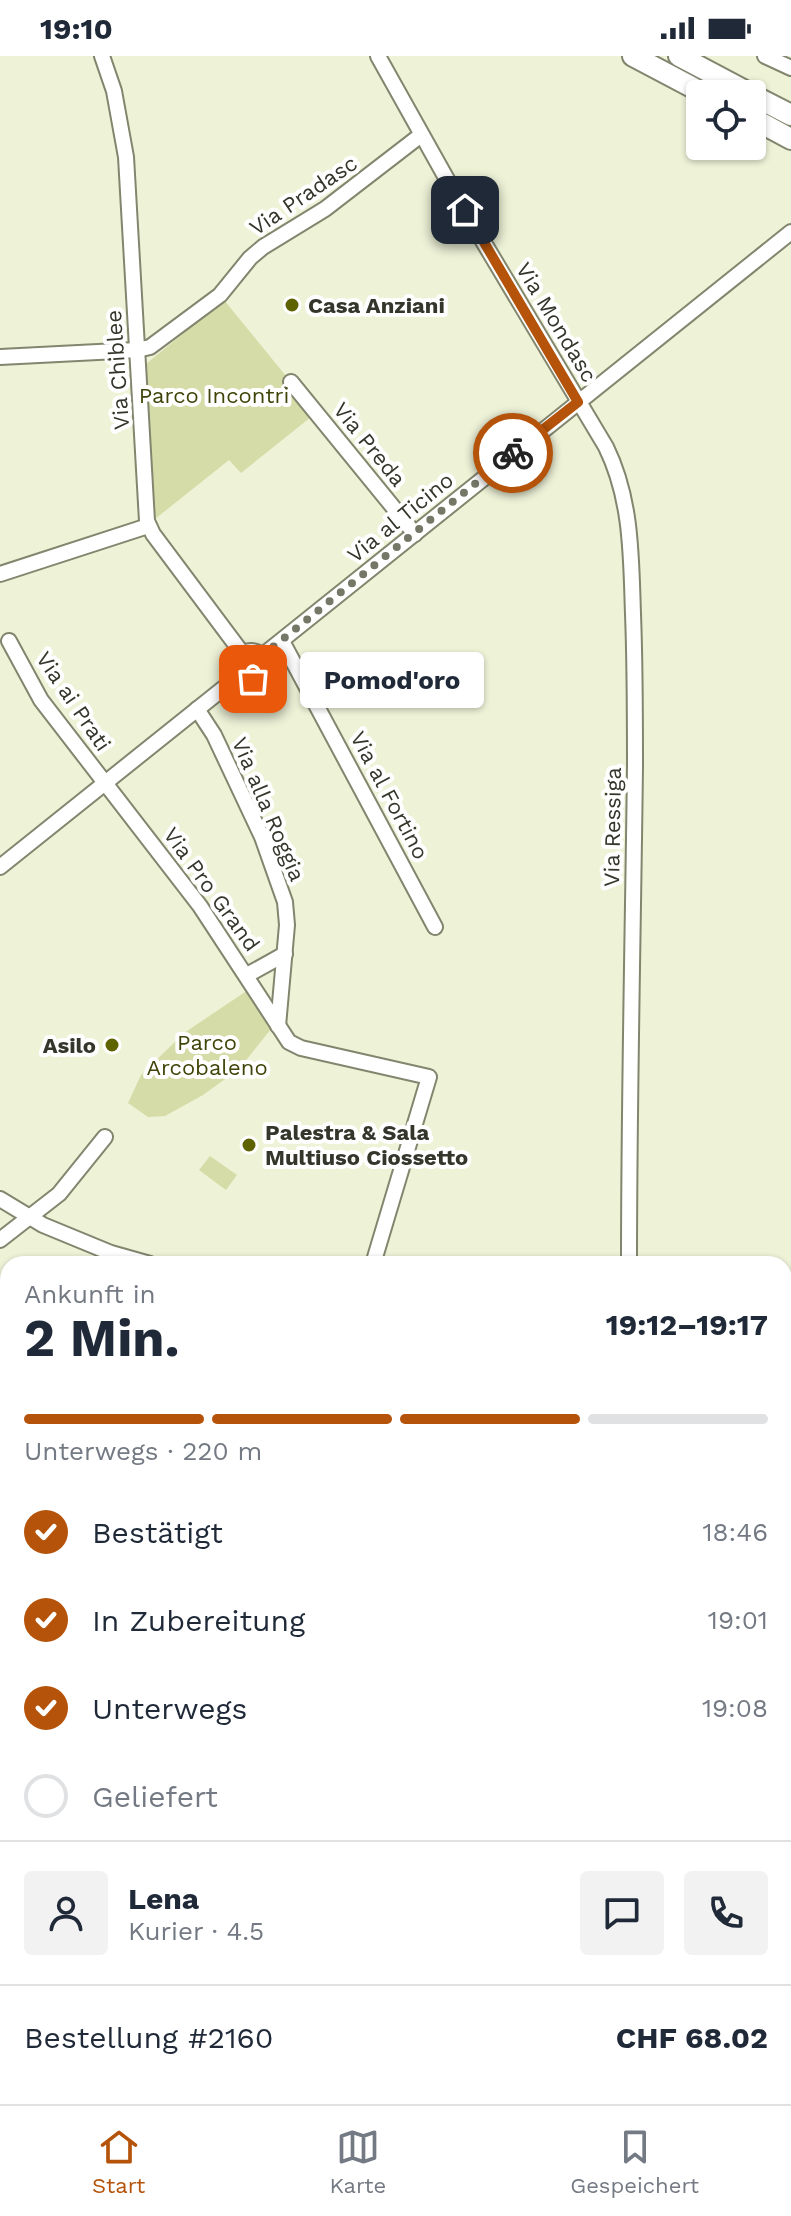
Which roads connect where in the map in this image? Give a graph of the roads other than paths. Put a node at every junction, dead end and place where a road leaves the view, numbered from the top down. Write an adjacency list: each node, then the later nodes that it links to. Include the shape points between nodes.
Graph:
1 (102, 56): 13 (street, Via Chiblee, via 126,157)
2 (378, 56): 10 (street, Via Mondasc)
3 (633, 56): 6 (highway)
4 (679, 56): 5 (highway)
5 (724, 80)
6 (686, 84)
7 (766, 102): 8 (highway)
8 (791, 115)
9 (766, 126): 11 (highway)
10 (421, 135): 13 (street, Via Pradasc, via 325,209 263,247 220,295 150,347); 16 (street, Via Mondasc)
11 (791, 139)
12 (791, 232): 16 (street, Via al Ticino)
13 (137, 350): 14 (street); 17 (street, Via Chiblee)
14 (0, 357)
15 (291, 382): 18 (street, Via Preda)
16 (578, 402): 18 (street, Via al Ticino); 38 (street, Via Ressiga, via 610,455 630,532 635,683)
17 (148, 526): 19 (street); 22 (street)
18 (415, 534): 21 (street, Via al Ticino)
19 (0, 574)
20 (9, 641): 26 (street, Via ai Prati, via 41,700)
21 (282, 641): 23 (street, Via al Ticino); 28 (street, Via al Fortino)
22 (242, 653): 23 (street, via 252,650); 24 (street, via 236,664)
23 (262, 656): 24 (street, via 260,675)
24 (240, 675): 25 (street)
25 (197, 709): 26 (street); 29 (street, Via alla Roggia, via 262,837 286,909)
26 (105, 783): 27 (street); 30 (street, Via Pro Grand)
27 (0, 867)
28 (435, 927)
29 (285, 954): 30 (street); 31 (street, Via alla Roggia)
30 (247, 975): 31 (street, Via Pro Grand)
31 (278, 1026): 37 (street, via 296,1046 429,1077)
32 (105, 1137): 34 (street, via 65,1187)
33 (0, 1199): 34 (street)
34 (30, 1218): 35 (street); 36 (street)
35 (0, 1240)
36 (125, 1256)
37 (375, 1256)
38 (629, 1256)

